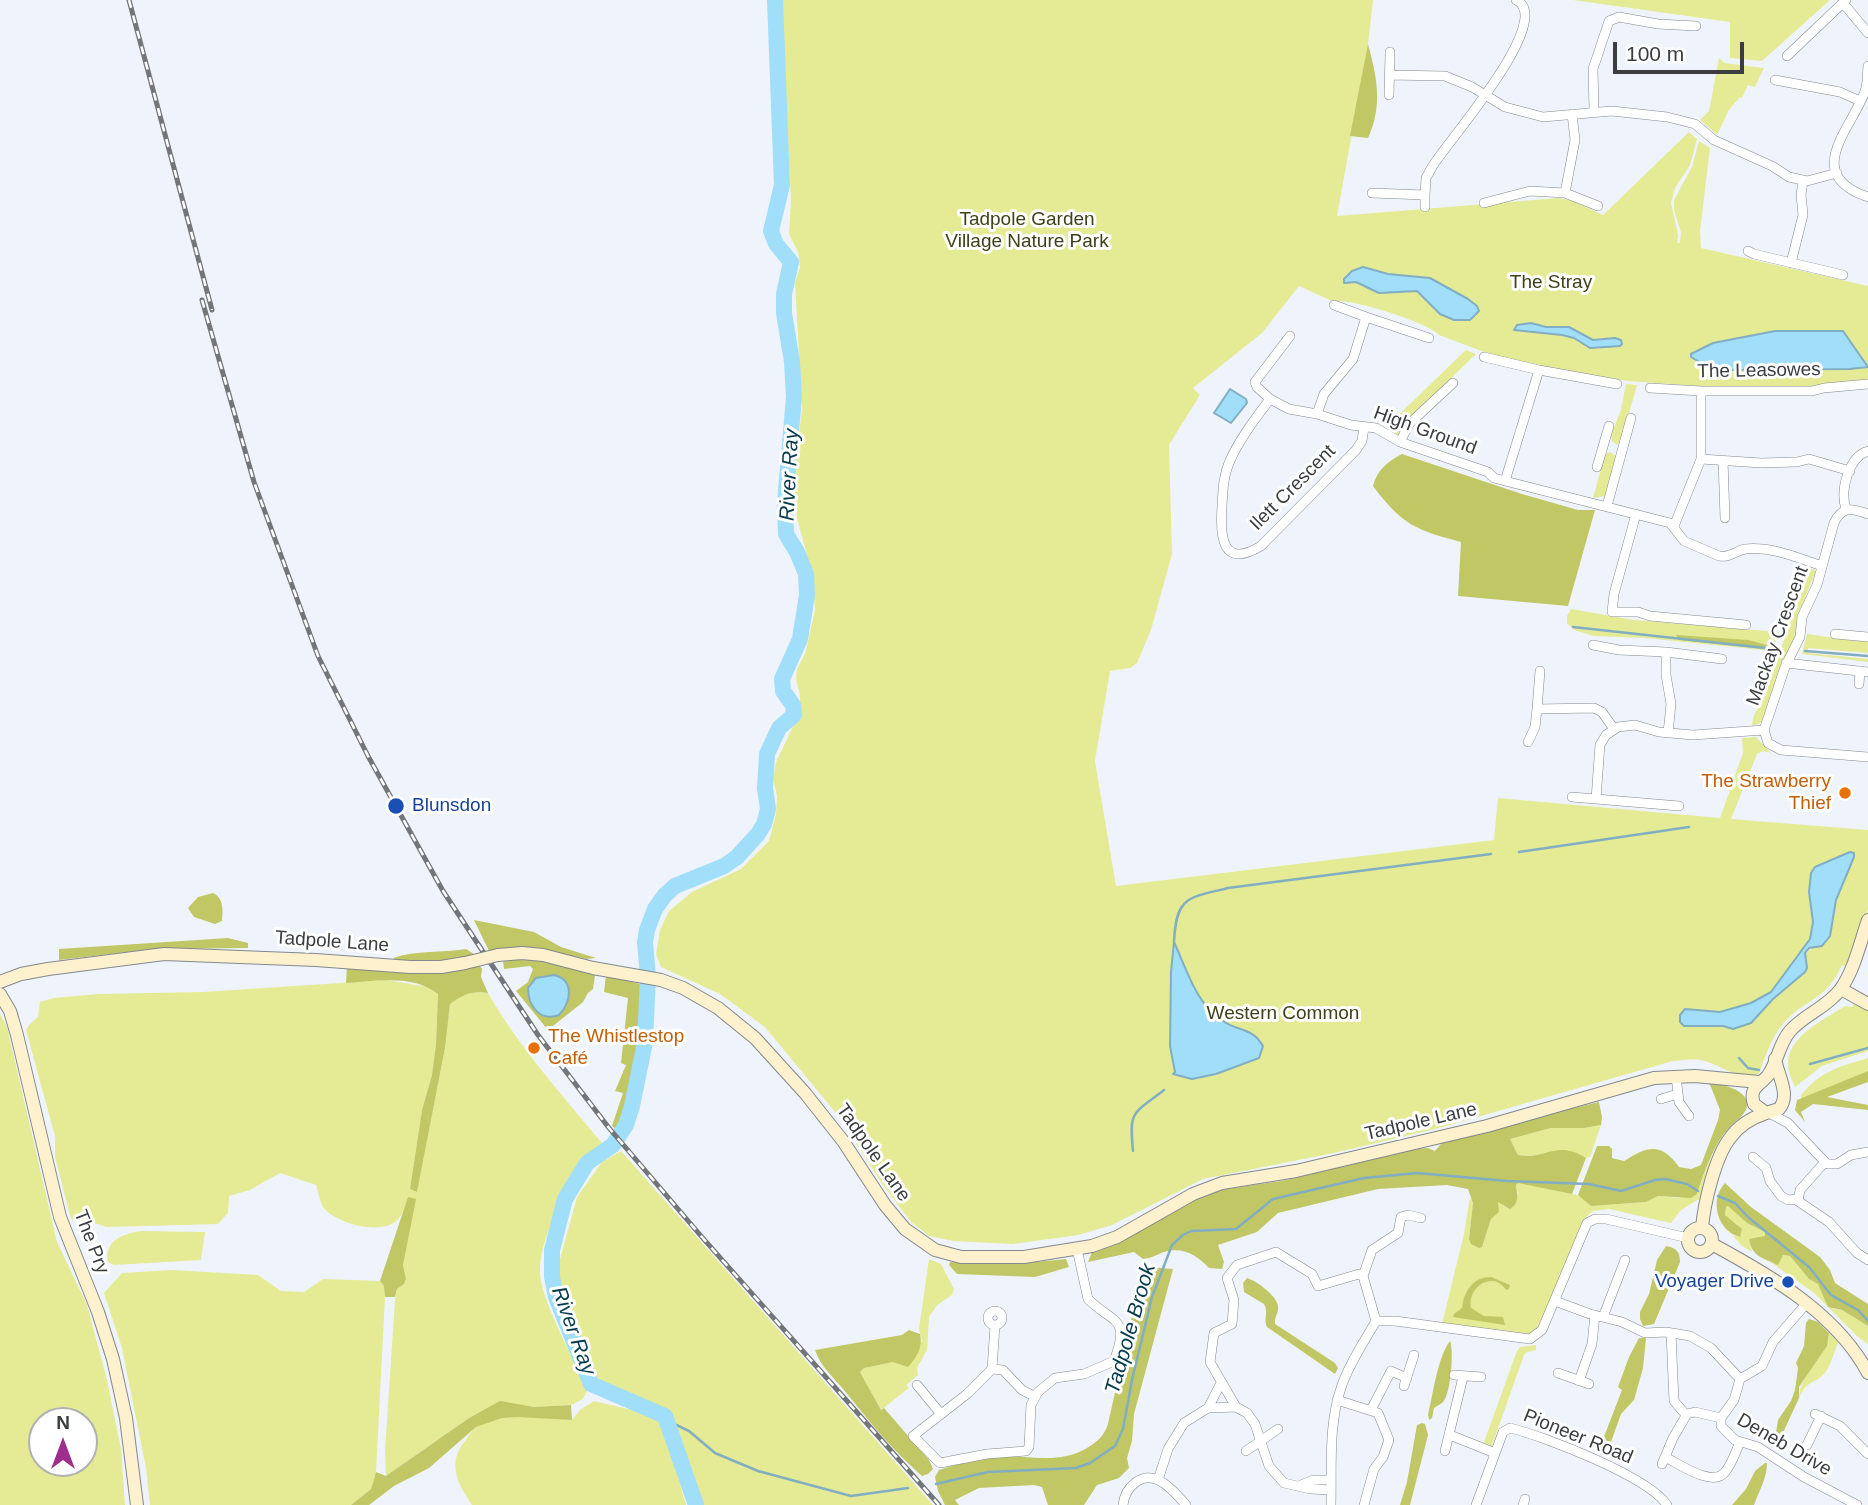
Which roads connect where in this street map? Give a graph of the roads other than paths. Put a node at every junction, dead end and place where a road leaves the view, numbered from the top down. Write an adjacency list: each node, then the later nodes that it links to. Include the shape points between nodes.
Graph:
1 (1516, 0): 10 (street, via 1525,11 1521,38)
2 (1845, 2): 4 (street); 6 (street)
3 (1696, 26): 13 (street, via 1619,17 1609,21 1593,69)
4 (1868, 33)
5 (1390, 52): 8 (street)
6 (1787, 56)
7 (1868, 66): 12 (street)
8 (1389, 75): 10 (street, via 1446,76); 11 (street)
9 (1776, 80): 12 (street)
10 (1484, 94): 14 (street, via 1522,112 1546,117); 19 (street, via 1429,172)
11 (1389, 95)
12 (1863, 100): 15 (street, via 1835,149)
13 (1594, 111): 14 (street); 16 (street, via 1692,123 1714,140)
14 (1572, 114): 18 (street, via 1575,140)
15 (1837, 173): 16 (street); 20 (street, via 1847,187)
16 (1803, 181): 25 (street, via 1802,219)
17 (1372, 192): 19 (street)
18 (1565, 193): 21 (street, via 1517,192); 22 (street)
19 (1425, 195): 23 (street)
20 (1868, 197)
21 (1483, 203)
22 (1598, 206)
23 (1425, 207)
24 (1748, 251): 25 (street)
25 (1791, 263): 26 (street)
26 (1843, 275)
27 (1334, 305): 28 (street)
28 (1366, 317): 30 (street); 39 (street, via 1353,359 1324,394)
29 (1290, 336): 38 (street, via 1256,379 1257,387)
30 (1429, 338)
31 (1484, 357): 32 (street)
32 (1539, 370): 34 (street); 51 (street)
33 (1453, 383): 43 (street, via 1409,424)
34 (1617, 384)
35 (1868, 384): 37 (street, The Leasowes, via 1812,391)
36 (1650, 388): 37 (street, The Leasowes)
37 (1701, 391): 47 (street)
38 (1270, 399): 39 (street, High Ground, via 1289,409); 42 (street, Ilett Crescent, via 1234,453 1224,478 1221,537 1230,552 1244,553 1261,546 1356,450)
39 (1317, 414): 42 (street, High Ground)
40 (1631, 418): 45 (street)
41 (1609, 426): 44 (street)
42 (1364, 427): 43 (street, High Ground, via 1378,429)
43 (1400, 442): 51 (street, High Ground)
44 (1603, 446): 45 (street); 49 (street)
45 (1622, 451): 52 (street)
46 (1868, 451): 50 (street, via 1856,458)
47 (1701, 459): 48 (street); 57 (street)
48 (1723, 460): 50 (street, via 1812,459); 56 (street)
49 (1597, 467)
50 (1850, 471): 53 (street, via 1843,494)
51 (1505, 481): 52 (street, High Ground)
52 (1606, 506): 54 (street, High Ground)
53 (1846, 509): 55 (street); 58 (street, Mackay Crescent, via 1832,528)
54 (1636, 514): 57 (street, High Ground); 59 (street, via 1607,612 1635,611)
55 (1868, 514)
56 (1725, 518)
57 (1674, 526): 58 (street, High Ground, via 1684,541 1719,556 1759,549)
58 (1822, 566): 65 (street, Mackay Crescent, via 1801,620 1799,641)
59 (1746, 625)
60 (1835, 634): 61 (street)
61 (1868, 637)
62 (1593, 645): 63 (street)
63 (1666, 652): 64 (street); 72 (street, via 1671,704)
64 (1722, 659)
65 (1786, 663): 67 (street); 71 (street, Mackay Crescent)
66 (1541, 671): 69 (street)
67 (1864, 672): 68 (street)
68 (1859, 684)
69 (1537, 709): 70 (street, via 1594,708); 73 (street)
70 (1614, 729): 72 (street, via 1635,725); 76 (street, via 1600,745)
71 (1764, 730): 72 (street); 74 (street, Mackay Crescent, via 1768,743 1781,750)
72 (1668, 733)
73 (1528, 743)
74 (1868, 757)
75 (1572, 797): 76 (street)
76 (1596, 799): 77 (street)
77 (1679, 806)
78 (1868, 920): 80 (street)
79 (0, 982): 104 (street, Tadpole Lane, bridge, via 48,969 164,954 441,967 534,953 667,981 718,1008 765,1049 828,1121 893,1216 925,1245 973,1258)
80 (1841, 989): 82 (street); 83 (street, via 1789,1032)
81 (0, 994): 147 (street, The Pry, via 17,1035 60,1217 114,1359)
82 (1868, 1004)
83 (1775, 1059): 86 (street); 87 (street)
84 (1676, 1076): 85 (street, Tadpole Lane); 88 (street); 104 (street, Tadpole Lane, via 1643,1081 1455,1134 1296,1171 1222,1182 1117,1237)
85 (1730, 1080): 86 (street, Tadpole Lane); 89 (street, Tadpole Lane)
86 (1761, 1081): 87 (street, Tadpole Lane, via 1776,1081); 89 (street)
87 (1783, 1087): 91 (street)
88 (1678, 1094): 90 (street); 93 (street)
89 (1752, 1098): 92 (street, Tadpole Lane, via 1757,1108); 94 (street)
90 (1661, 1099)
91 (1783, 1105): 92 (street); 95 (street)
92 (1767, 1113): 94 (street); 95 (street)
93 (1689, 1116)
94 (1744, 1123): 101 (street, via 1725,1146 1707,1197)
95 (1788, 1123): 98 (street)
96 (1868, 1152): 98 (street, via 1833,1165)
97 (1753, 1157): 99 (street, via 1766,1168 1781,1195)
98 (1824, 1163): 99 (street, via 1803,1186)
99 (1798, 1199): 105 (street)
100 (1421, 1218): 107 (street, via 1401,1217 1398,1233 1370,1253)
101 (1702, 1228): 102 (street, via 1694,1229); 103 (street, via 1711,1234)
102 (1688, 1238): 103 (street, via 1689,1247 1696,1252 1704,1252); 108 (street, via 1606,1219 1590,1222 1583,1229)
103 (1712, 1244): 109 (street)
104 (1077, 1249): 126 (street, via 1088,1299 1120,1326 1116,1356 1084,1374 1055,1378)
105 (1868, 1260)
106 (1625, 1261): 110 (street)
107 (1363, 1276): 111 (street); 112 (street, via 1355,1274 1318,1286 1312,1274 1280,1252 1241,1263 1227,1278 1234,1300)
108 (1555, 1301): 110 (street); 111 (street, via 1542,1330 1528,1340)
109 (1806, 1304): 116 (street); 123 (street, Deneb Drive, via 1773,1342 1762,1366)
110 (1599, 1316): 114 (street, via 1645,1333); 120 (street, via 1584,1383)
111 (1376, 1321): 127 (street)
112 (1232, 1324): 115 (street); 124 (street, via 1216,1330 1211,1339 1210,1362)
113 (995, 1325): 119 (street)
114 (1671, 1333): 123 (street, via 1685,1334 1708,1346); 132 (street, via 1674,1401)
115 (1237, 1335)
116 (1854, 1349): 118 (street); 121 (street)
117 (1414, 1355): 130 (street, via 1406,1382 1391,1371)
118 (1868, 1356)
119 (992, 1368): 126 (street, via 1003,1370); 131 (street)
120 (1558, 1373)
121 (1868, 1373)
122 (1481, 1377): 135 (street, via 1459,1376)
123 (1741, 1379): 133 (street, Deneb Drive)
124 (1221, 1382): 128 (street); 129 (street)
125 (917, 1385): 131 (street)
126 (1034, 1396): 131 (street, via 1026,1451 940,1463 913,1436)
127 (1337, 1401): 130 (street); 144 (street)
128 (1236, 1407): 129 (street); 136 (street, via 1252,1419)
129 (1208, 1408): 143 (street, via 1179,1429)
130 (1371, 1410): 151 (street, via 1381,1417 1389,1440)
131 (941, 1415)
132 (1686, 1415): 133 (street, via 1695,1412); 137 (street, via 1663,1460 1717,1478 1725,1472)
133 (1721, 1418): 137 (street, Deneb Drive, via 1722,1429)
134 (1278, 1429): 136 (street)
135 (1450, 1435): 140 (street); 141 (street)
136 (1261, 1440): 139 (street); 144 (street, via 1278,1479 1310,1489)
137 (1740, 1442): 153 (street, Deneb Drive, via 1756,1446)
138 (1807, 1445): 142 (street, via 1818,1415 1840,1426)
139 (1247, 1451)
140 (1446, 1451)
141 (1495, 1453): 146 (street, Pioneer Road); 152 (street, Pioneer Road, via 1504,1431 1514,1429 1616,1469)
142 (1868, 1454)
143 (1158, 1480): 148 (street, via 1136,1482 1125,1493); 149 (street)
144 (1331, 1485): 150 (street)
145 (1868, 1503): 153 (street, Deneb Drive)
146 (1479, 1504)
147 (137, 1505)
148 (1123, 1505)
149 (1186, 1505)
150 (1331, 1505)
151 (1364, 1505)
152 (1667, 1505)
153 (1859, 1505)

